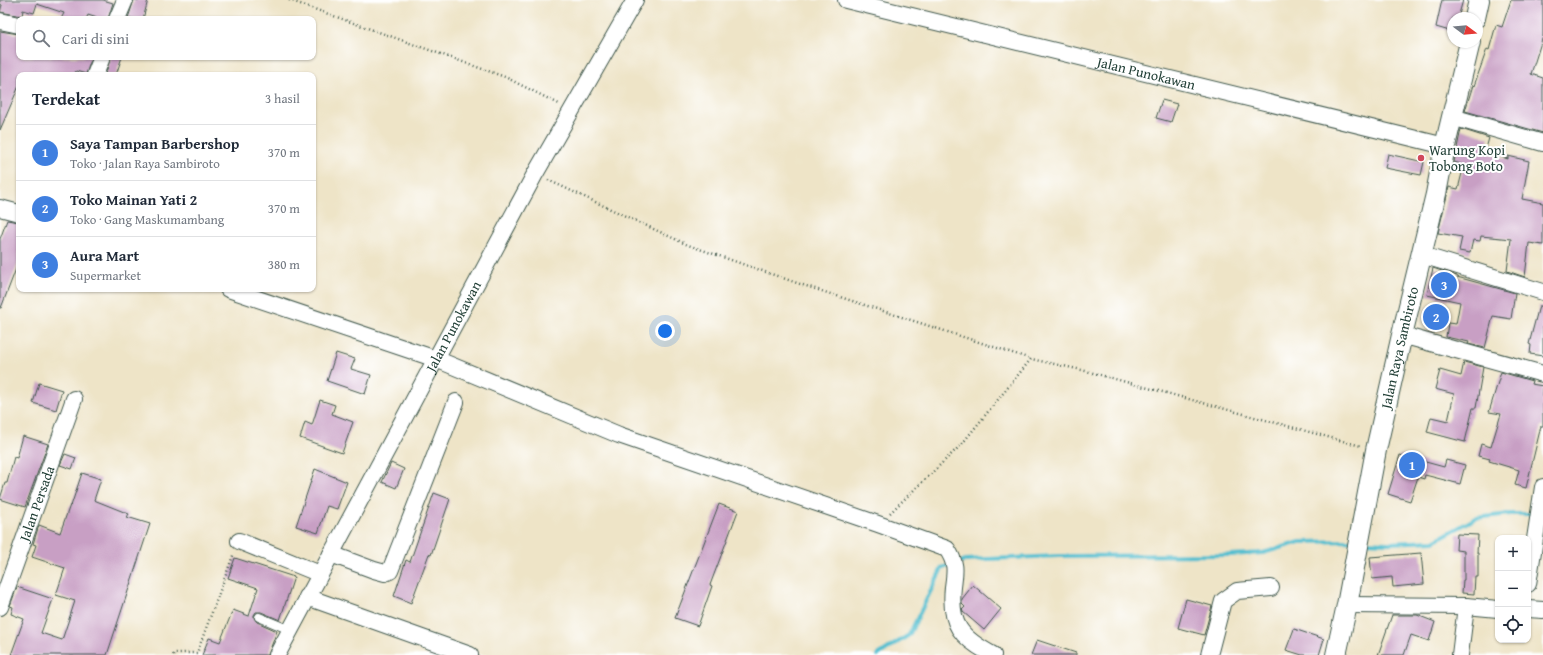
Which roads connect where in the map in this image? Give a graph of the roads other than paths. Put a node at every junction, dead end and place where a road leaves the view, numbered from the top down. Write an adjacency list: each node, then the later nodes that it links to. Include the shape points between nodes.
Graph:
1 (125, 0): 6 (street)
2 (635, 0): 21 (street, Jalan Punokawan, via 535,174)
3 (846, 0): 14 (street, Jalan Punokawan)
4 (1479, 0): 5 (street)
5 (1476, 12)
6 (118, 16)
7 (0, 21): 8 (street)
8 (16, 24)
9 (1469, 48): 12 (street, Jalan Raya Sambiroto)
10 (101, 60): 11 (street)
11 (96, 72)
12 (1452, 117): 13 (street); 14 (street, Jalan Raya Sambiroto)
13 (1543, 143)
14 (1446, 146): 17 (street, Jalan Raya Sambiroto)
15 (0, 208): 16 (street)
16 (16, 213)
17 (1422, 256): 19 (street); 20 (street, Jalan Raya Sambiroto)
18 (237, 292): 21 (street)
19 (1543, 292)
20 (1402, 335): 22 (street); 32 (street, Jalan Raya Sambiroto, via 1376,450)
21 (436, 359): 27 (street, Jalan Punokawan); 40 (street, via 619,435 947,549 954,563 951,604 954,618)
22 (1543, 374)
23 (74, 399): 34 (street, Jalan Persada)
24 (456, 402): 27 (street, via 390,571 385,573 374,570)
25 (1542, 494): 28 (street)
26 (239, 541): 29 (street)
27 (331, 554): 29 (street, Jalan Punokawan)
28 (1530, 571)
29 (320, 574): 31 (street, Jalan Punokawan)
30 (1270, 588): 44 (street, via 1237,591 1223,600)
31 (308, 597): 39 (street, Jalan Punokawan); 42 (street)
32 (1347, 605): 33 (street); 45 (street, Jalan Raya Sambiroto)
33 (1466, 606): 35 (street); 46 (street)
34 (0, 607)
35 (1495, 609)
36 (1531, 609): 37 (street)
37 (1543, 610)
38 (259, 617): 39 (lane)
39 (290, 630): 41 (street, Jalan Punokawan)
40 (976, 651): 43 (street)
41 (277, 655)
42 (470, 655)
43 (994, 655)
44 (1209, 655)
45 (1336, 655)
46 (1460, 655)

